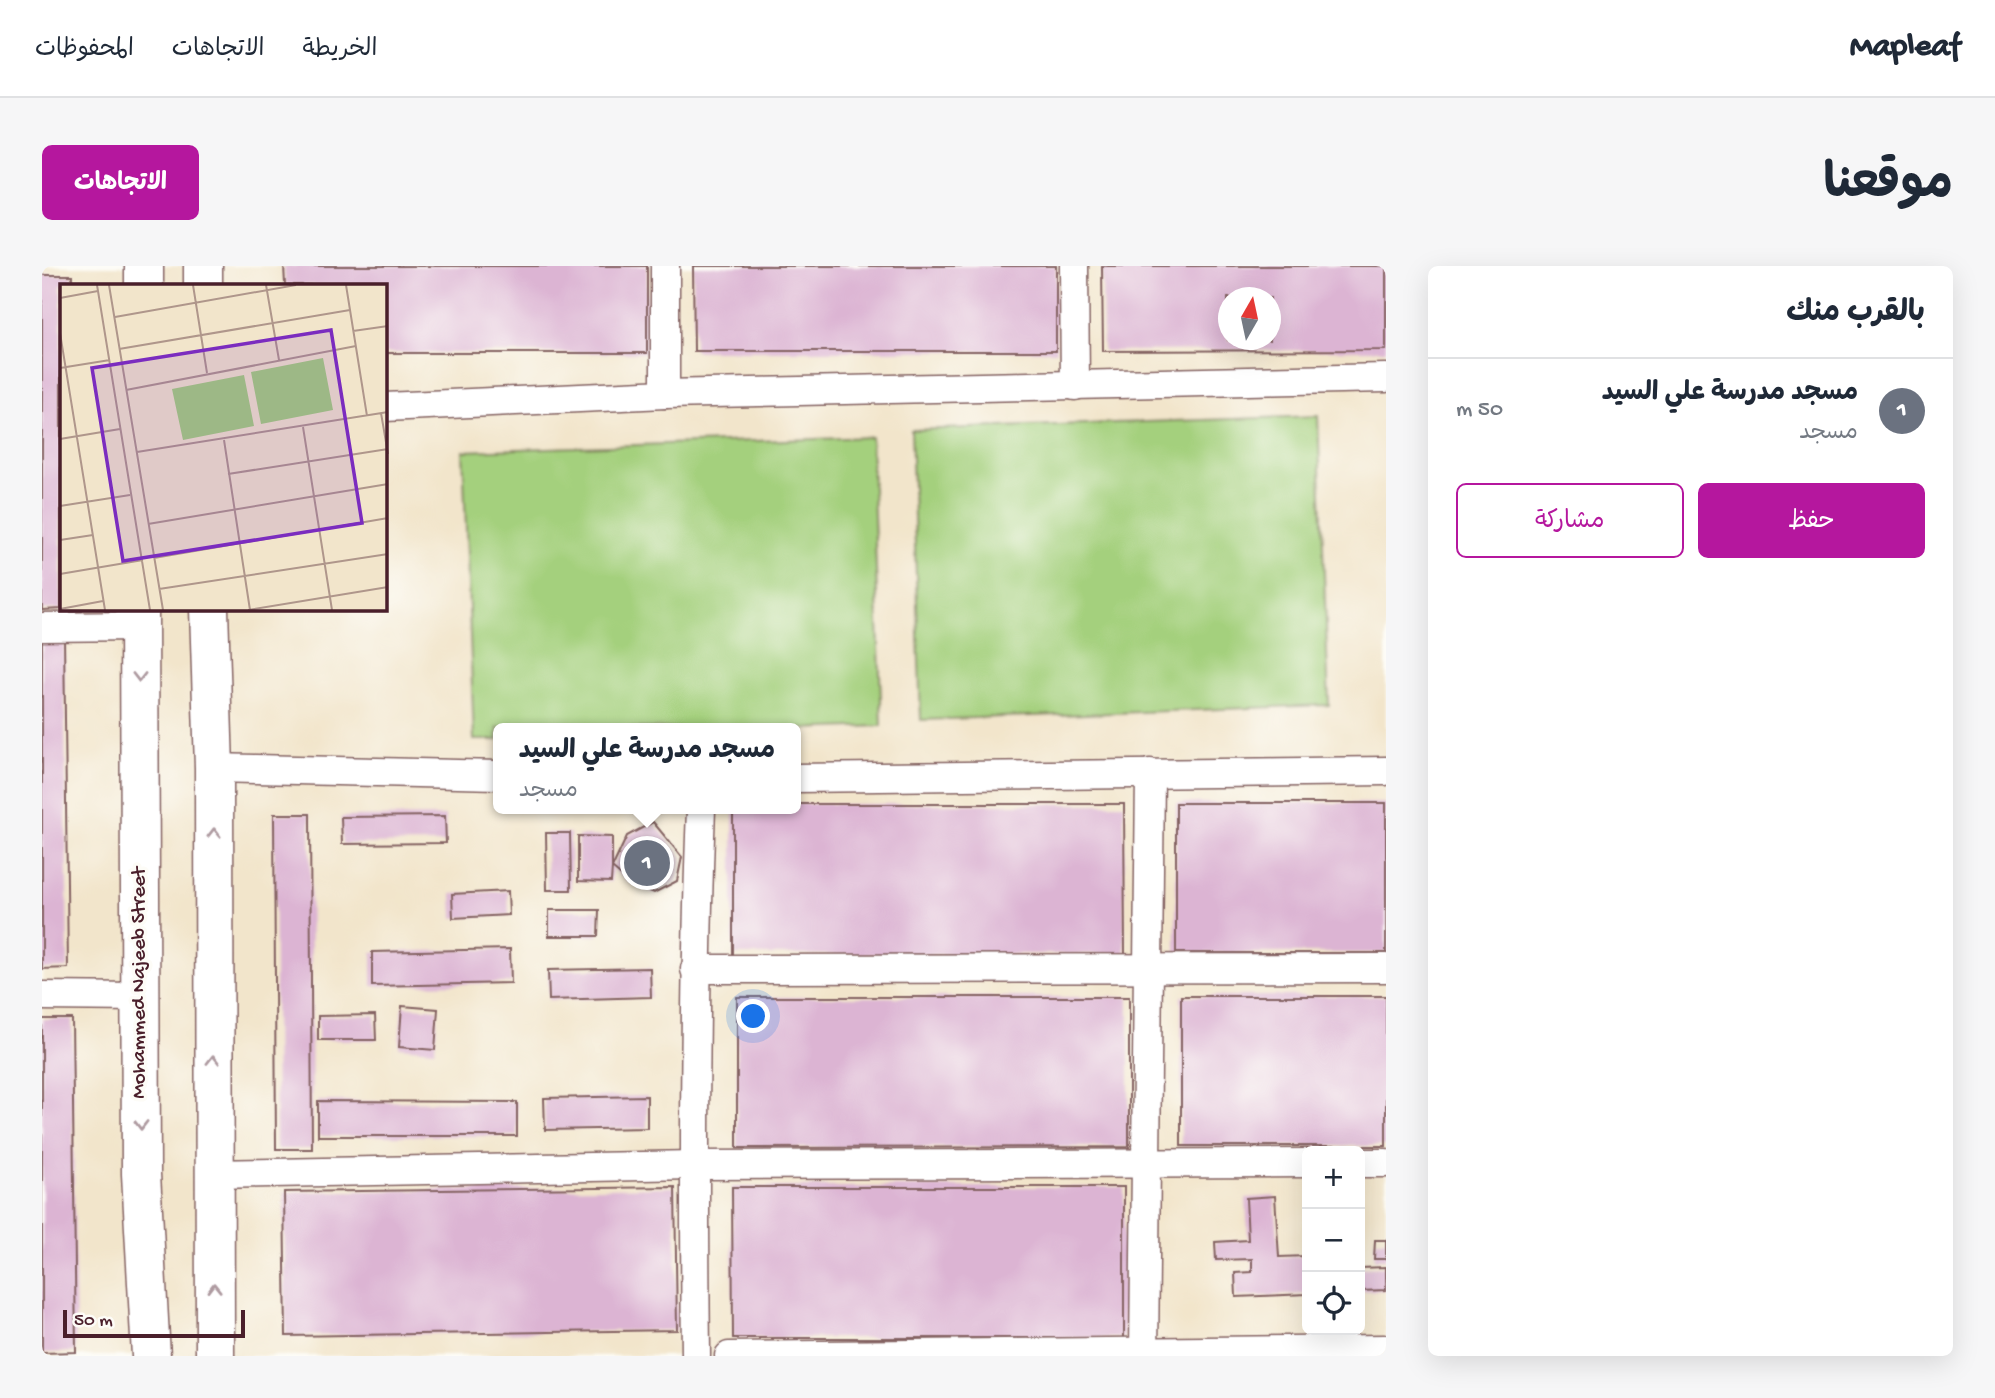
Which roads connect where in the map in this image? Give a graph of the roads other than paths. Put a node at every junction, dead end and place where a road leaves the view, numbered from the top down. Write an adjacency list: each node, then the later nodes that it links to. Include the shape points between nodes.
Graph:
1 (145, 266): 5 (main road)
2 (203, 266): 6 (main road)
3 (665, 266): 9 (street)
4 (1074, 266): 8 (street)
5 (144, 284)
6 (203, 284)
7 (1386, 378): 8 (street)
8 (1075, 386): 9 (street)
9 (665, 394): 10 (street)
10 (387, 407)
11 (209, 611): 14 (main road)
12 (139, 618): 13 (street); 24 (main road, Mohammed Najeeb Street, one-way to 24)
13 (42, 627)
14 (214, 768): 17 (street); 30 (main road, one-way to 14)
15 (1386, 771): 16 (street)
16 (1150, 773): 18 (street); 22 (street)
17 (493, 775)
18 (801, 778)
19 (701, 814): 21 (street)
20 (1386, 968): 22 (street)
21 (695, 969): 22 (street); 29 (street)
22 (1148, 969): 28 (street)
23 (42, 996): 24 (street)
24 (140, 997): 33 (main road, Mohammed Najeeb Street, one-way to 33, via 141,1174)
25 (1302, 1163): 28 (street)
26 (1365, 1163): 27 (street)
27 (1386, 1163)
28 (1146, 1164): 29 (street); 32 (street)
29 (694, 1165): 30 (street); 35 (street)
30 (213, 1174): 34 (main road, one-way to 30)
31 (1386, 1349): 32 (street)
32 (1144, 1354): 36 (street)
33 (151, 1356)
34 (215, 1356)
35 (696, 1356)
36 (729, 1356)

